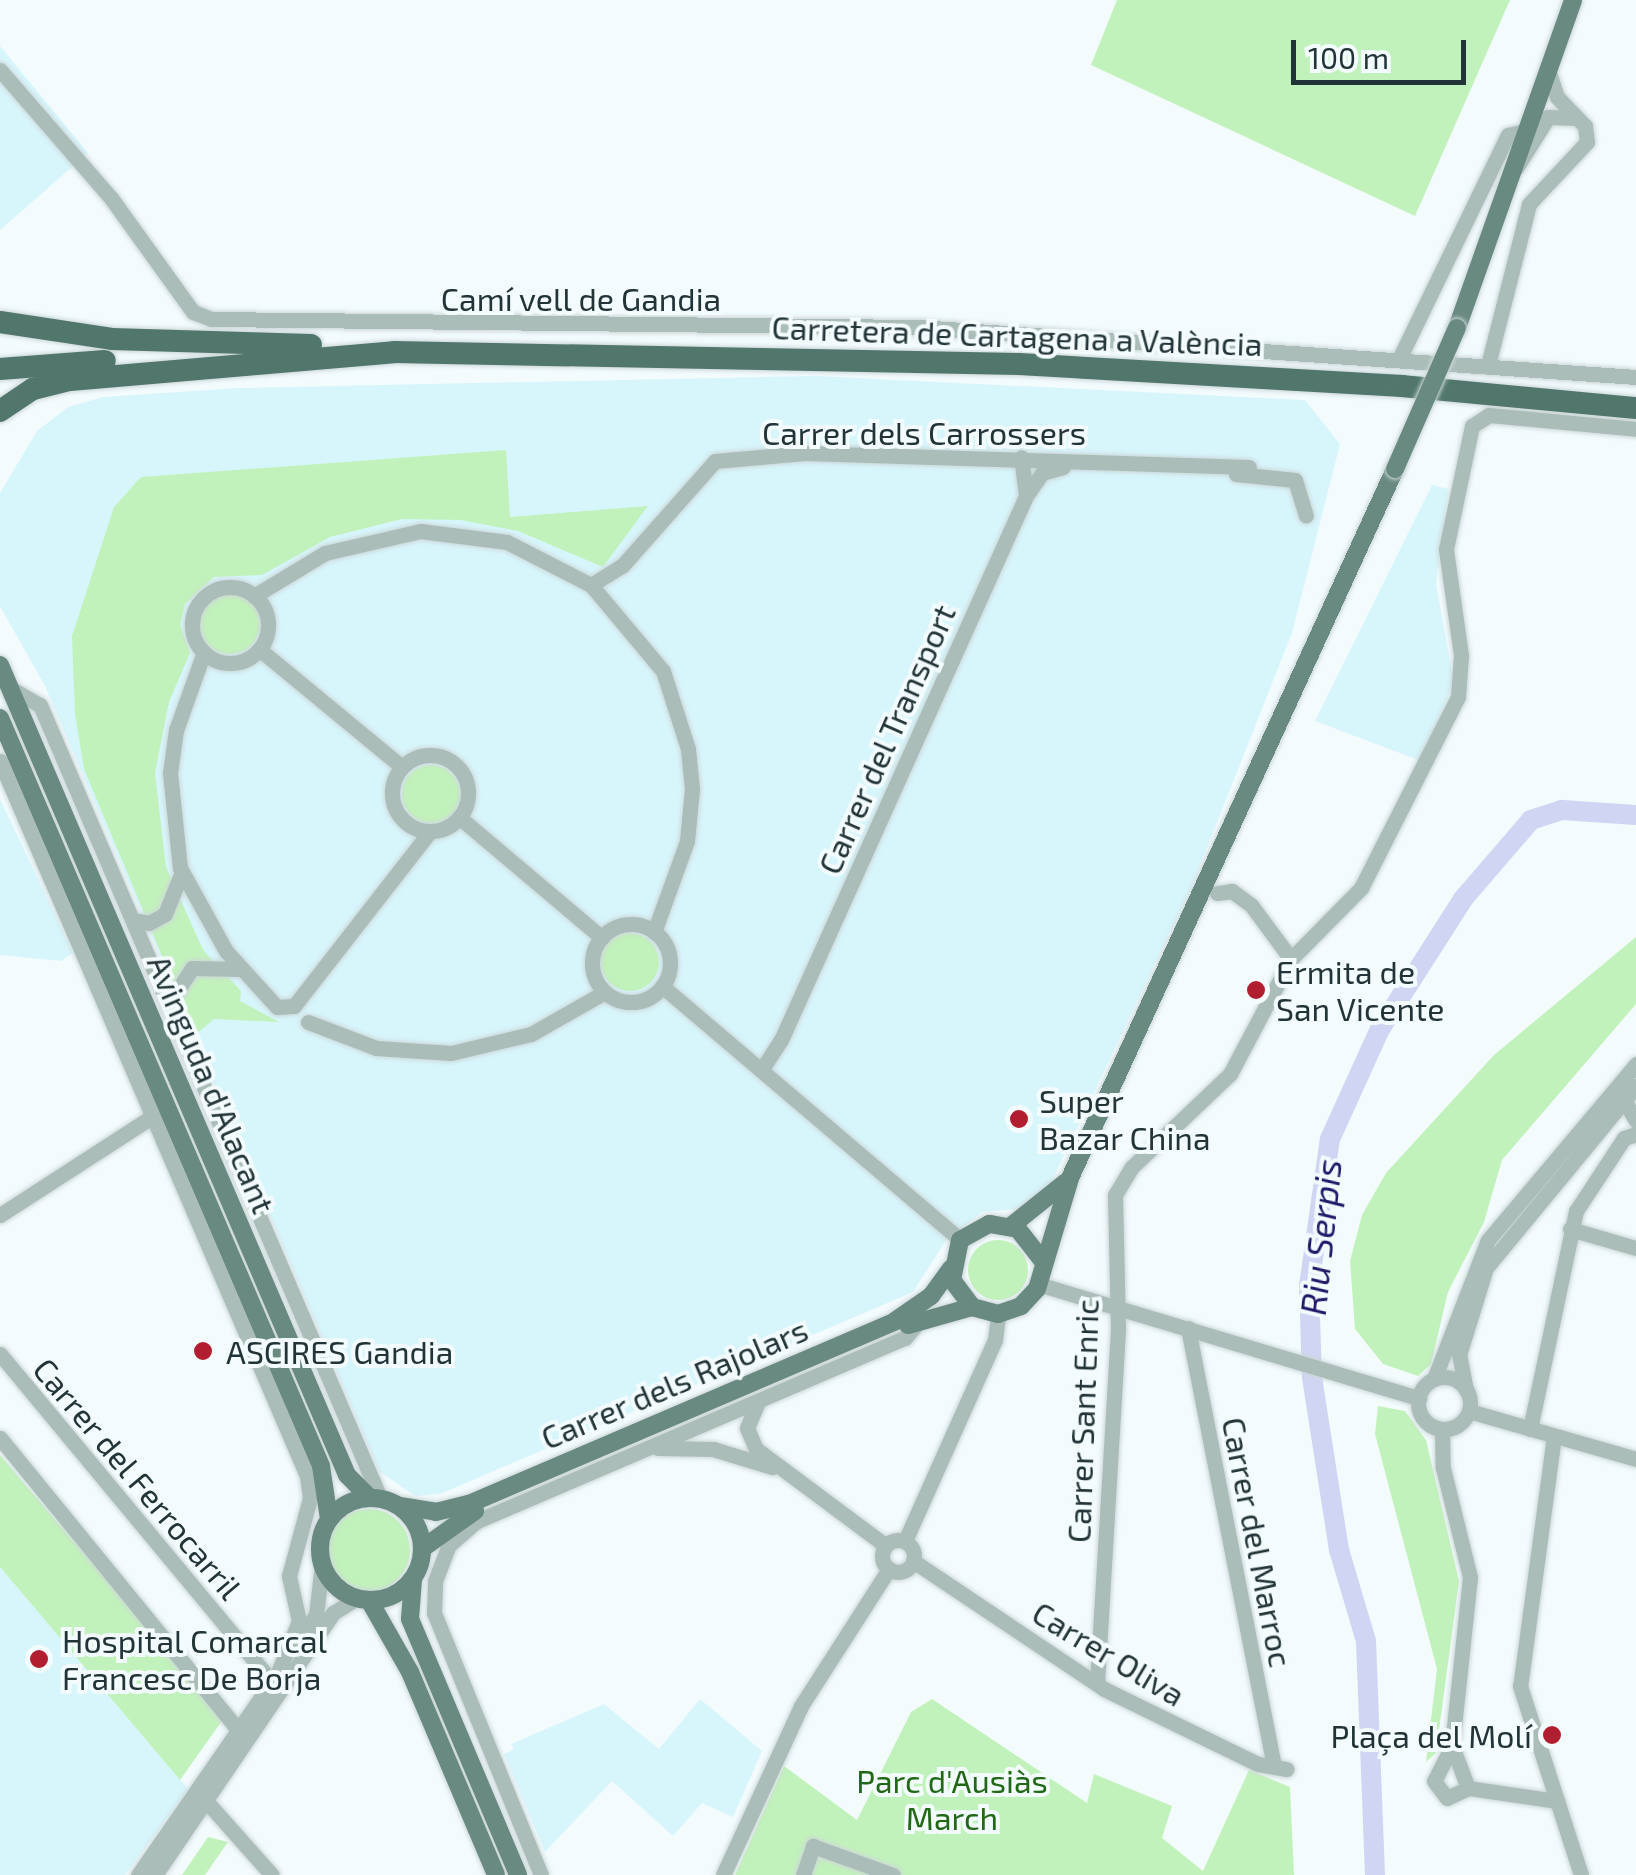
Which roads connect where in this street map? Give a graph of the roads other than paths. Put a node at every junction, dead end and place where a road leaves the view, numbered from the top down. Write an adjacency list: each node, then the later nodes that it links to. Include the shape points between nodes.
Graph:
1 (1572, 0): 3 (main road)
2 (0, 70): 10 (street, Camí vell de Gandia, via 111,198 186,304 212,319 919,327)
3 (1549, 73): 4 (street, via 1554,92); 5 (main road)
4 (1581, 120): 6 (street, via 1552,114); 11 (street, via 1588,134 1583,150 1539,188 1523,218)
5 (1528, 130): 6 (main road); 10 (street, via 1508,135)
6 (1516, 168): 51 (main road, bridge, via 1458,328)
7 (0, 322): 8 (highway, via 98,338)
8 (394, 352): 9 (highway); 14 (highway, Carretera de Cartagena a València, via 1018,364 1386,385)
9 (358, 354): 12 (highway, via 198,354); 15 (highway, via 70,380 33,390)
10 (1400, 357): 11 (street, Camí vell de Gandia)
11 (1488, 365): 13 (street, Camí vell de Gandia)
12 (0, 369)
13 (1636, 377)
14 (1636, 408)
15 (0, 411)
16 (1636, 429): 37 (street, via 1489,415 1472,426 1446,549 1460,655 1458,698 1361,888)
17 (1021, 458): 18 (street, Carrer dels Carrossers); 19 (street); 21 (street, Carrer dels Carrossers, via 805,453 715,461 622,566)
18 (1249, 467)
19 (1026, 496): 20 (street, Carrer dels Carrossers, via 1050,467 1250,474 1295,480); 44 (street, Carrer del Transport)
20 (1306, 515)
21 (592, 585): 22 (street, via 507,542 420,532 325,553); 35 (street, via 662,671 688,748 687,841)
22 (254, 596): 23 (street, via 268,627); 24 (street, via 226,587 204,597 192,627)
23 (259, 649): 24 (street, via 229,662); 29 (street)
24 (204, 652): 32 (street, via 172,760 171,810)
25 (0, 665): 26 (main road, Avinguda d'Alacant)
26 (10, 688): 34 (street, Avinguda d'Alacant, via 40,705); 78 (main road, Avinguda d'Alacant, via 348,1475)
27 (0, 718): 80 (main road, Avinguda d'Alacant, via 321,1466)
28 (0, 761): 47 (street, Avinguda d'Alacant)
29 (402, 767): 30 (street, via 432,754 453,762 468,791); 31 (street, via 393,802 406,822)
30 (459, 817): 31 (street); 36 (street)
31 (430, 831): 38 (street, via 294,1006 277,1008)
32 (182, 872): 34 (street, Avinguda d'Alacant, via 165,914 148,923); 38 (street)
33 (1218, 892): 37 (street, via 1232,892 1251,905)
34 (134, 920): 41 (street, Avinguda d'Alacant)
35 (654, 932): 36 (street, via 621,926); 39 (street, via 670,958)
36 (602, 938): 40 (street, via 592,959)
37 (1292, 959): 61 (street, Carrer Sant Enric, via 1230,1074 1132,1167 1113,1206)
38 (240, 969): 41 (street, Avinguda d'Alacant, via 192,968)
39 (662, 986): 40 (street, via 641,1000); 44 (street)
40 (604, 992): 42 (street, via 541,1030 470,1051 397,1052)
41 (168, 1004): 78 (street, Avinguda d'Alacant)
42 (308, 1022)
43 (1636, 1064): 66 (street, via 1488,1240)
44 (762, 1068): 55 (street)
45 (1636, 1086): 46 (street)
46 (1624, 1100): 48 (street, via 1625,1112); 49 (street)
47 (153, 1116): 52 (street); 91 (street, Avinguda d'Alacant, via 307,1476 310,1498 289,1576 298,1621)
48 (1636, 1121)
49 (1602, 1126): 50 (street); 67 (street, via 1486,1268 1459,1352)
50 (1636, 1131): 54 (street, via 1624,1138 1578,1206)
51 (1070, 1178): 53 (main road, via 1041,1208); 57 (main road)
52 (0, 1215)
53 (1010, 1226): 55 (main road, via 989,1224); 57 (main road, via 1027,1235)
54 (1570, 1229): 56 (street); 72 (street)
55 (960, 1240): 58 (main road)
56 (1636, 1248)
57 (1042, 1260): 59 (main road)
58 (951, 1268): 60 (main road, via 956,1290); 79 (main road, Carrer dels Rajolars, via 931,1296 895,1321 469,1504 436,1512)
59 (1038, 1284): 61 (street); 62 (main road, via 1021,1306)
60 (972, 1307): 62 (main road); 63 (main road, Carrer dels Rajolars)
61 (1117, 1309): 64 (street); 92 (street, Carrer Sant Enric)
62 (998, 1314): 81 (street, via 996,1340)
63 (920, 1319): 69 (street, via 906,1338); 83 (main road, Carrer dels Rajolars, via 463,1516)
64 (1188, 1328): 68 (street); 95 (street, Carrer del Marroc)
65 (0, 1354): 91 (street, Carrer del Ferrocarril)
66 (1434, 1379): 67 (street, via 1448,1378); 68 (street)
67 (1466, 1390): 70 (street)
68 (1418, 1398): 71 (street, via 1423,1419)
69 (761, 1399): 75 (street); 77 (street, via 748,1416 749,1439)
70 (1469, 1411): 71 (street, via 1462,1423); 72 (street)
71 (1442, 1429): 94 (street, via 1443,1468 1470,1577)
72 (1530, 1430): 73 (street)
73 (1554, 1436): 76 (street); 98 (street, via 1520,1686)
74 (0, 1438): 93 (street)
75 (631, 1454): 77 (street, via 687,1445); 90 (street, via 476,1522 454,1538 432,1595)
76 (1636, 1459)
77 (780, 1470): 82 (street)
78 (374, 1498): 79 (main road); 80 (main road)
79 (400, 1506): 83 (main road)
80 (329, 1519): 85 (main road, via 320,1541)
81 (905, 1541): 82 (street); 84 (street)
82 (886, 1546): 86 (street, via 882,1557)
83 (423, 1548): 87 (main road)
84 (914, 1561): 86 (street, via 905,1570); 92 (street, Carrer Oliva)
85 (322, 1564): 88 (main road, via 335,1586); 91 (street, via 316,1615)
86 (889, 1569): 105 (street, via 802,1706)
87 (413, 1578): 88 (main road, via 394,1595); 89 (main road, via 406,1602)
88 (362, 1599): 97 (street, via 333,1613); 102 (main road, via 410,1672)
89 (425, 1657): 90 (street); 103 (main road)
90 (458, 1671): 104 (street)
91 (274, 1678): 93 (street)
92 (1097, 1682): 95 (street, Carrer Oliva, via 1160,1718)
93 (237, 1729): 99 (street)
94 (1452, 1766): 96 (street); 96 (street, via 1429,1782 1447,1798)
95 (1280, 1768)
96 (1468, 1788): 98 (street)
97 (206, 1801): 100 (street); 101 (street)
98 (1557, 1801): 108 (street)
99 (138, 1875)
100 (155, 1875)
101 (272, 1875)
102 (496, 1875)
103 (518, 1875)
104 (542, 1875)
105 (723, 1875)
106 (802, 1875): 107 (street, via 814,1846)
107 (893, 1875)
108 (1580, 1875)

